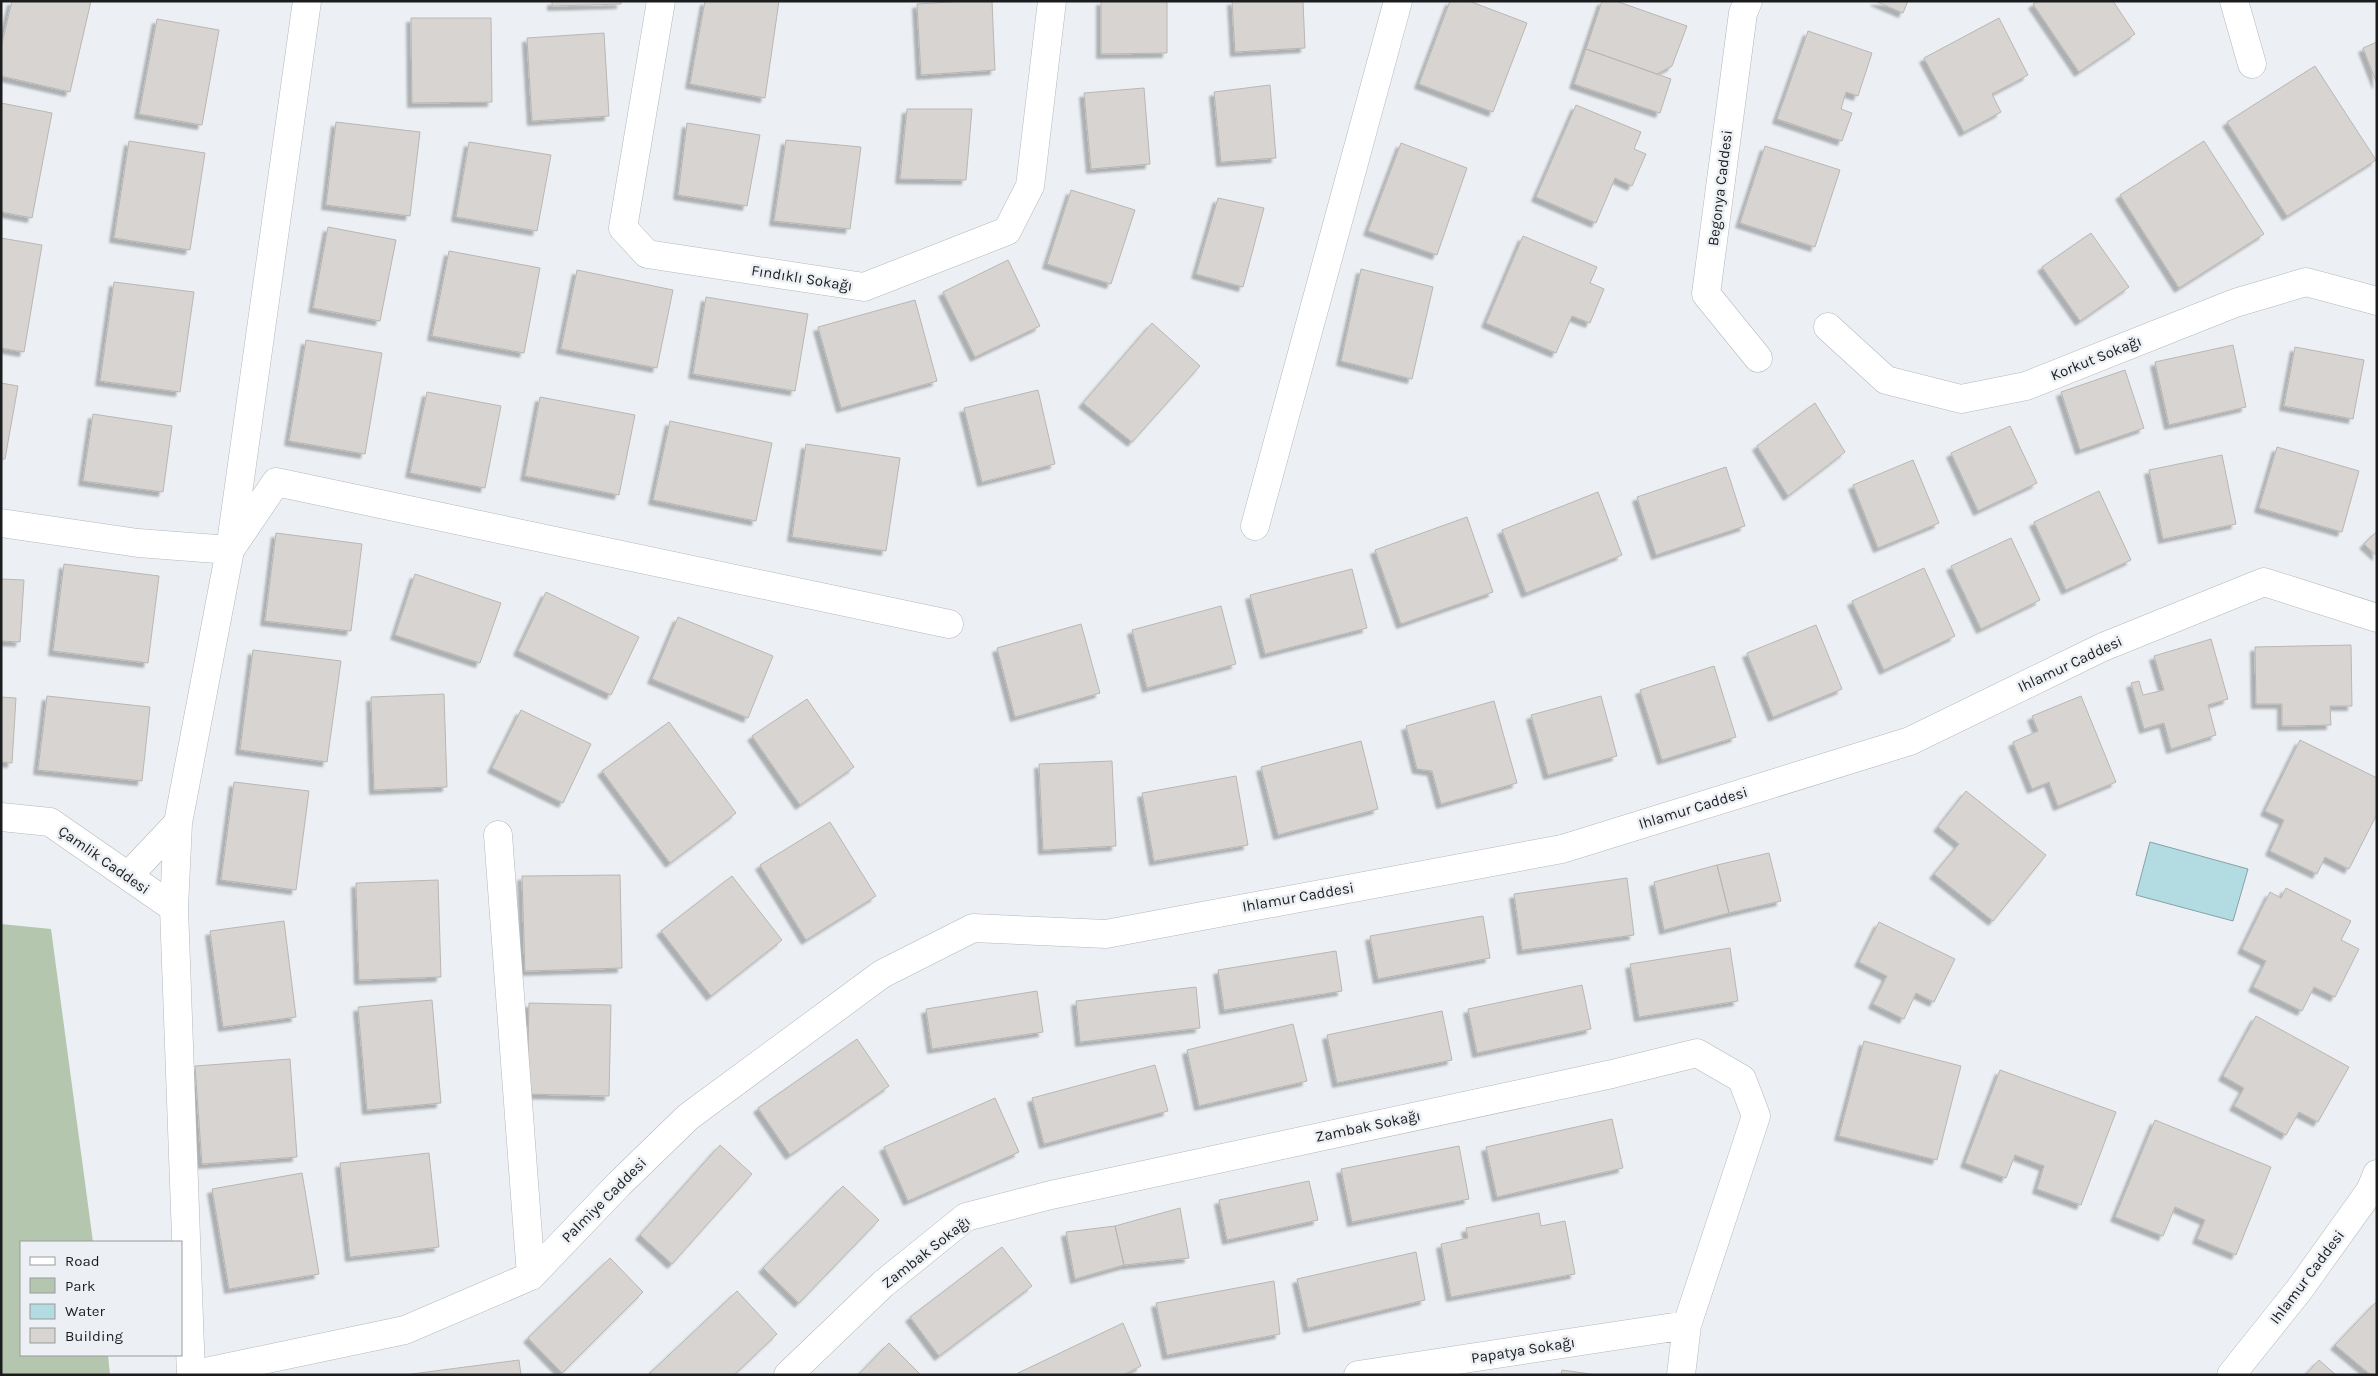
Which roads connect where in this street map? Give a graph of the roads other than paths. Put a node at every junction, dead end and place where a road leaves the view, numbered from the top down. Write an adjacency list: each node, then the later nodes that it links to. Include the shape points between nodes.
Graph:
1 (307, 1): 13 (street)
2 (661, 1): 3 (street, Fındıklı Sokağı, via 623,228 647,254 864,287 1007,231 1030,186)
3 (1052, 1)
4 (1398, 1): 12 (street)
5 (1748, 1): 10 (street, Begonya Caddesi, via 1743,13 1706,294)
6 (2234, 1): 7 (street)
7 (2252, 64)
8 (2377, 301): 9 (street, Korkut Sokağı, via 2306,282 2235,303 2026,386 1960,399 1886,380)
9 (1828, 327)
10 (1758, 358)
11 (1, 523): 13 (street, via 138,543)
12 (1255, 526)
13 (230, 550): 15 (street, via 276,482); 17 (street)
14 (2377, 618): 21 (street, Ihlamur Caddesi, via 2264,582 2103,647 1910,741 1562,849 1106,934)
15 (949, 624)
16 (1, 816): 19 (street, Çamlik Caddesi, via 50,822)
17 (178, 823): 19 (street); 20 (street)
18 (498, 834): 23 (street)
19 (128, 876): 20 (street, Çamlik Caddesi)
20 (174, 908): 25 (street)
21 (973, 928): 23 (street, Palmiye Caddesi, via 882,974 688,1117 618,1184)
22 (2377, 1174): 29 (street, Ihlamur Caddesi, via 2370,1191 2299,1290)
23 (531, 1276): 25 (street, Palmiye Caddesi, via 405,1330)
24 (1687, 1325): 26 (street, Zambak Sokağı, via 1756,1116 1742,1079 1696,1053 1051,1195 966,1217 883,1284); 27 (street, Papatya Sokağı); 28 (street, Zambak Sokağı)
25 (191, 1375)
26 (788, 1375)
27 (1358, 1375)
28 (1681, 1375)
29 (2231, 1375)

